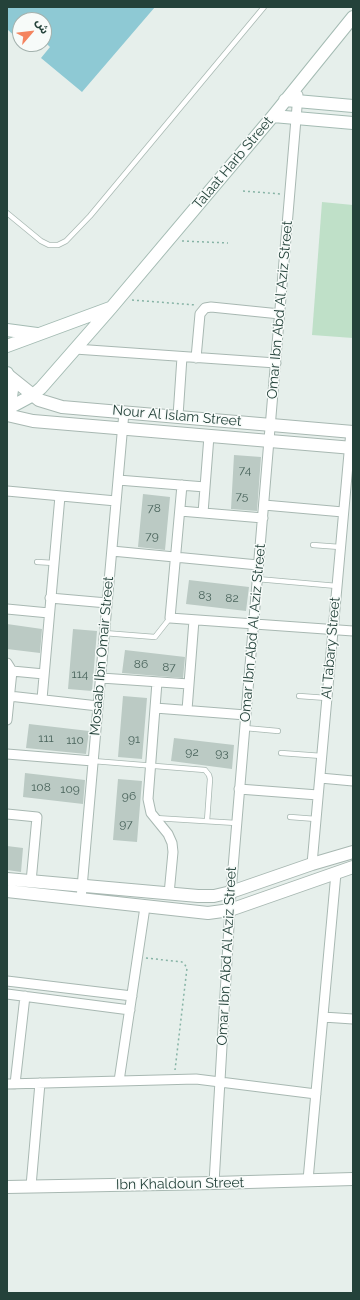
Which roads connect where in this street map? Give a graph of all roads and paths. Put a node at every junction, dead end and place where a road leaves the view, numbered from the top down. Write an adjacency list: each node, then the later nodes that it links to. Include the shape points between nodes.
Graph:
1 (264, 7): 10 (lane, via 66,242 49,245 40,241)
2 (353, 17): 3 (street, Talaat Harb Street, via 299,84)
3 (292, 101): 4 (street); 5 (street, Talaat Harb Street); 6 (street, Omar Ibn Abd Al Aziz Street)
4 (353, 106)
5 (273, 116): 6 (street); 11 (street, Talaat Harb Street)
6 (296, 118): 7 (street); 9 (street, Omar Ibn Abd Al Aziz Street)
7 (353, 123)
8 (243, 191): 9 (path)
9 (290, 195): 15 (street, Omar Ibn Abd Al Aziz Street)
10 (7, 213)
11 (168, 240): 12 (path); 13 (street, Talaat Harb Street)
12 (228, 243)
13 (114, 304): 14 (path, via 193,304); 17 (street); 19 (street, Talaat Harb Street)
14 (203, 309): 15 (street, via 211,307); 21 (street, via 200,314)
15 (280, 314): 22 (street, Omar Ibn Abd Al Aziz Street)
16 (7, 330): 17 (street)
17 (38, 334): 18 (street)
18 (7, 346)
19 (76, 349): 20 (street); 24 (street, Talaat Harb Street)
20 (182, 357): 21 (street); 28 (street)
21 (196, 358): 22 (street)
22 (276, 363): 29 (street, Omar Ibn Abd Al Aziz Street)
23 (8, 374): 24 (street, Nour Al Islam Street); 25 (street, via 12,390)
24 (33, 395): 25 (street, Talaat Harb Street); 26 (street, Nour Al Islam Street, via 39,400 62,407)
25 (7, 407)
26 (124, 412): 28 (street, Nour Al Islam Street); 30 (street, Mosaab Ibn Omair Street)
27 (7, 415): 30 (street, Nour Al Islam Street, via 33,421)
28 (178, 416): 29 (street, Nour Al Islam Street)
29 (270, 424): 31 (street, Nour Al Islam Street); 33 (street, Omar Ibn Abd Al Aziz Street)
30 (122, 429): 32 (street, Nour Al Islam Street); 35 (street, Mosaab Ibn Omair Street)
31 (352, 432): 34 (street, Al Tabary Street)
32 (209, 436): 33 (street, Nour Al Islam Street); 37 (street)
33 (269, 441): 34 (street, Nour Al Islam Street); 41 (street, Omar Ibn Abd Al Aziz Street)
34 (351, 448): 43 (street, Al Tabary Street)
35 (118, 480): 36 (street); 40 (street, Mosaab Ibn Omair Street)
36 (182, 485): 37 (street); 42 (street)
37 (205, 487): 44 (street)
38 (7, 491): 39 (street)
39 (60, 496): 40 (street); 51 (street)
40 (116, 501): 48 (street, Mosaab Ibn Omair Street)
41 (264, 505): 43 (street); 45 (street, Omar Ibn Abd Al Aziz Street)
42 (180, 511): 44 (street); 49 (street)
43 (344, 512): 47 (street, Al Tabary Street)
44 (203, 513): 45 (street)
45 (263, 518): 52 (street, Omar Ibn Abd Al Aziz Street)
46 (313, 545): 47 (lane)
47 (340, 547): 54 (street, Al Tabary Street)
48 (112, 551): 49 (street); 56 (street, Mosaab Ibn Omair Street)
49 (176, 557): 52 (street); 59 (street)
50 (37, 562): 51 (lane)
51 (54, 563): 55 (street)
52 (258, 565): 53 (street, Omar Ibn Abd Al Aziz Street)
53 (257, 579): 54 (lane); 61 (street, Omar Ibn Abd Al Aziz Street)
54 (337, 586): 62 (street, Al Tabary Street)
55 (50, 598): 56 (street); 58 (street)
56 (107, 603): 64 (street, Mosaab Ibn Omair Street)
57 (7, 609): 58 (street)
58 (49, 613): 66 (street)
59 (170, 618): 60 (street); 64 (lane, via 155,637)
60 (194, 620): 61 (street); 69 (street)
61 (253, 624): 62 (street); 77 (street, Omar Ibn Abd Al Aziz Street)
62 (333, 630): 63 (street); 72 (street, Al Tabary Street)
63 (353, 631)
64 (104, 633): 67 (street, Mosaab Ibn Omair Street)
65 (9, 667): 66 (street); 70 (street)
66 (44, 674): 73 (street)
67 (101, 678): 68 (street); 74 (street, Mosaab Ibn Omair Street)
68 (157, 682): 69 (street); 75 (street)
69 (189, 684): 76 (street)
70 (9, 696): 73 (street); 78 (street)
71 (299, 696): 72 (lane)
72 (327, 698): 83 (street, Al Tabary Street)
73 (42, 699): 74 (street)
74 (98, 706): 84 (street, Mosaab Ibn Omair Street)
75 (155, 708): 76 (street); 85 (street)
76 (187, 710): 77 (street)
77 (246, 715): 79 (street, Omar Ibn Abd Al Aziz Street)
78 (7, 720)
79 (245, 728): 80 (lane); 88 (street, Omar Ibn Abd Al Aziz Street)
80 (278, 731)
81 (281, 753): 83 (lane)
82 (7, 754): 84 (street)
83 (322, 756): 86 (street, Al Tabary Street)
84 (93, 761): 85 (lane); 102 (street, Mosaab Ibn Omair Street)
85 (150, 766): 92 (street, via 148,799 149,809); 94 (lane, via 207,772 210,779)
86 (320, 778): 87 (street); 89 (street, Al Tabary Street)
87 (353, 781)
88 (239, 789): 89 (street); 95 (street, Omar Ibn Abd Al Aziz Street)
89 (318, 795): 93 (street, Al Tabary Street)
90 (7, 814): 101 (street, via 37,817)
91 (290, 817): 93 (lane)
92 (154, 818): 94 (lane); 105 (street, via 168,834 173,847)
93 (316, 819): 97 (street, Al Tabary Street)
94 (207, 821): 95 (lane)
95 (236, 823): 104 (street, Omar Ibn Abd Al Aziz Street)
96 (353, 852): 97 (street)
97 (312, 864): 104 (street)
98 (353, 867): 99 (street)
99 (336, 873): 108 (street); 115 (street)
100 (7, 879): 101 (street)
101 (31, 882): 102 (street)
102 (82, 887): 105 (street); 106 (street, Mosaab Ibn Omair Street)
103 (7, 891): 106 (street)
104 (231, 892): 105 (street, via 206,896); 108 (street, Omar Ibn Abd Al Aziz Street)
105 (169, 894)
106 (81, 899): 107 (street)
107 (145, 906): 108 (street, via 200,913); 109 (street)
108 (230, 910): 119 (street, Omar Ibn Abd Al Aziz Street)
109 (137, 957): 113 (street); 117 (path, via 182,962 187,968)
110 (7, 981): 113 (street)
111 (7, 994): 112 (street)
112 (26, 996): 114 (street); 121 (street)
113 (132, 996): 114 (street)
114 (130, 1010): 118 (street)
115 (323, 1017): 116 (street); 122 (street)
116 (353, 1020)
117 (174, 1080): 118 (street); 119 (street)
118 (119, 1081): 120 (street)
119 (220, 1082): 122 (street); 125 (street, Omar Ibn Abd Al Aziz Street)
120 (40, 1083): 121 (street); 126 (street)
121 (11, 1084)
122 (316, 1094): 124 (street)
123 (353, 1179): 124 (street, Ibn Khaldoun Street)
124 (308, 1180): 125 (street, Ibn Khaldoun Street)
125 (214, 1183): 126 (street, Ibn Khaldoun Street)
126 (31, 1186): 127 (street, Ibn Khaldoun Street)
127 (7, 1187)

